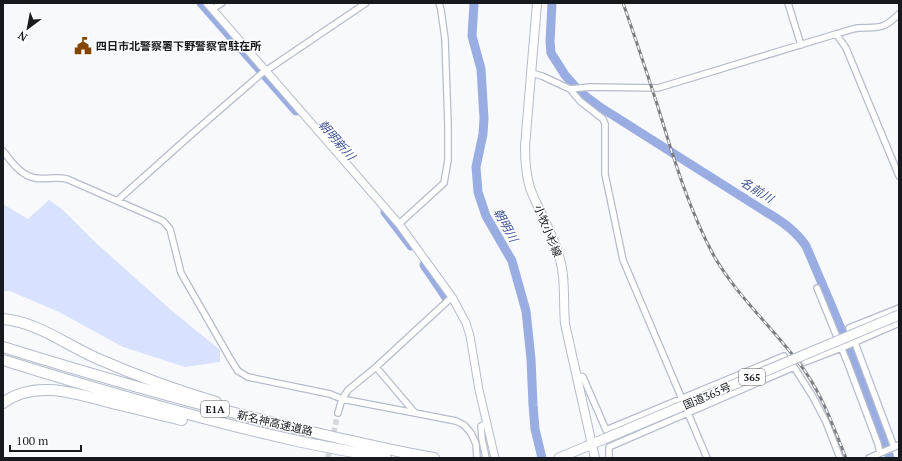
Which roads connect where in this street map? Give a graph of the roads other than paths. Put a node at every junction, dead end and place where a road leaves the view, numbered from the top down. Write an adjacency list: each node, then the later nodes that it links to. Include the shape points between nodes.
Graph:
1 (207, 3): 7 (street)
2 (222, 3): 7 (street)
3 (366, 3): 11 (street)
4 (439, 3): 17 (street, via 444,39 448,124 448,160 444,183)
5 (537, 3): 12 (main road, 小牧小杉線)
6 (788, 3): 10 (street)
7 (212, 9): 11 (street)
8 (899, 14): 9 (street, via 883,26 856,28)
9 (836, 34): 10 (street); 15 (street, via 846,48)
10 (801, 45): 13 (street, via 658,88 590,87)
11 (264, 72): 16 (street); 17 (street)
12 (531, 73): 13 (street); 31 (main road, 小牧小杉線, via 525,146 526,165 530,187 560,257 564,278 565,324)
13 (571, 90): 33 (street, via 580,102 604,119 605,174 623,260)
14 (3, 152): 16 (street, via 20,171 34,178 67,179)
15 (899, 176)
16 (118, 200): 32 (street, via 168,224 181,273 238,371 248,377 330,394)
17 (399, 224): 19 (street)
18 (817, 288): 26 (street)
19 (452, 297): 30 (street); 38 (street, via 470,336)
20 (899, 308): 24 (street, via 849,328)
21 (899, 315): 41 (highway, 国道365号 / 365, bridge)
22 (3, 319): 40 (highway, via 34,326 95,357 183,392)
23 (899, 323): 24 (street)
24 (854, 343): 26 (street); 42 (street)
25 (3, 347): 40 (highway, 新名神高速道路 / E1A, via 74,370 220,410)
26 (843, 348): 29 (street); 43 (street)
27 (784, 356): 33 (street)
28 (3, 360): 39 (highway, 新名神高速道路 / E1A, via 149,404)
29 (805, 362)
30 (376, 367): 32 (street, via 348,390); 37 (street)
31 (576, 375): 33 (street, via 583,377 606,430); 41 (main road, 小牧小杉線)
32 (342, 399): 36 (street); 37 (street)
33 (681, 399): 35 (street)
34 (3, 403): 39 (highway, via 26,392 59,391 181,419)
35 (688, 412): 51 (street, via 609,447); 52 (street); 53 (street, via 794,367 826,422)
36 (338, 413)
37 (415, 413): 46 (street, via 464,425 471,432 476,444)
38 (487, 423): 47 (street, via 481,426); 48 (street)
39 (294, 440): 44 (highway, 新名神高速道路 / E1A)
40 (367, 444): 45 (highway, 新名神高速道路 / E1A)
41 (592, 444): 49 (highway, 国道365号 / 365); 50 (main road, 小牧小杉線)
42 (895, 447): 43 (street)
43 (881, 453): 54 (street)
44 (386, 458)
45 (432, 458)
46 (477, 458)
47 (486, 458)
48 (495, 458)
49 (559, 458)
50 (595, 458)
51 (609, 458)
52 (706, 458)
53 (840, 458)
54 (869, 458)

